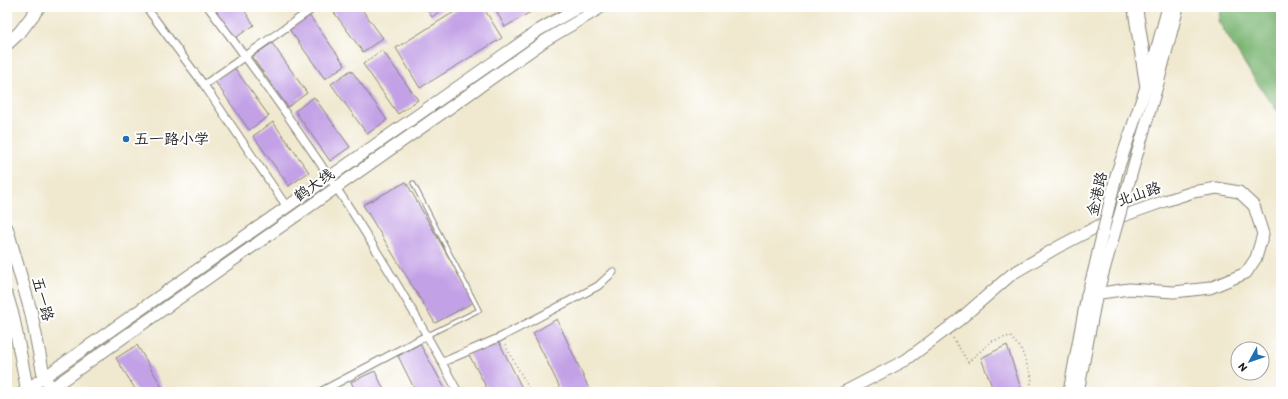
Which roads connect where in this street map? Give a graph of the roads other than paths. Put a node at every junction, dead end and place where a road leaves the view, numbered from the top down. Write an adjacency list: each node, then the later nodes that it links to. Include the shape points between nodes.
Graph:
1 (40, 7): 10 (main road)
2 (146, 7): 13 (street)
3 (208, 7): 11 (street)
4 (315, 7): 11 (street)
5 (579, 7): 14 (main road, 鹤大线, via 539,30)
6 (602, 7): 16 (main road, 鹤大线, via 546,40)
7 (1135, 7): 12 (highway)
8 (1168, 7): 12 (main road, 金港路)
9 (1178, 7): 20 (main road, 金港路, bridge, via 1135,161)
10 (7, 44)
11 (245, 56): 13 (street); 14 (street)
12 (1147, 84): 20 (main road, 金港路, bridge, via 1117,172)
13 (204, 85): 17 (street)
14 (330, 177): 16 (street); 17 (main road, 鹤大线)
15 (413, 183): 23 (lane, via 479,310)
16 (336, 187): 23 (street); 27 (main road, 鹤大线)
17 (287, 207): 25 (main road, 鹤大线)
18 (7, 229): 25 (main road, 五一路, via 31,312)
19 (613, 272): 24 (street, via 598,286 501,337)
20 (1097, 276): 21 (main road, 金港路)
21 (1092, 295): 30 (main road, 北山路, via 1129,289 1174,292 1210,288 1246,273 1256,258 1263,234 1254,206 1239,192 1217,188 1179,196 1106,222 1012,274 906,360); 31 (main road, 金港路); 32 (main road, 金港路)
22 (7, 296): 26 (main road)
23 (428, 335): 24 (street); 28 (street)
24 (443, 362): 29 (street)
25 (44, 377): 26 (main road, 鹤大线); 27 (main road)
26 (27, 391)
27 (51, 391)
28 (320, 392)
29 (458, 392)
30 (844, 392)
31 (1069, 392)
32 (1078, 392)

